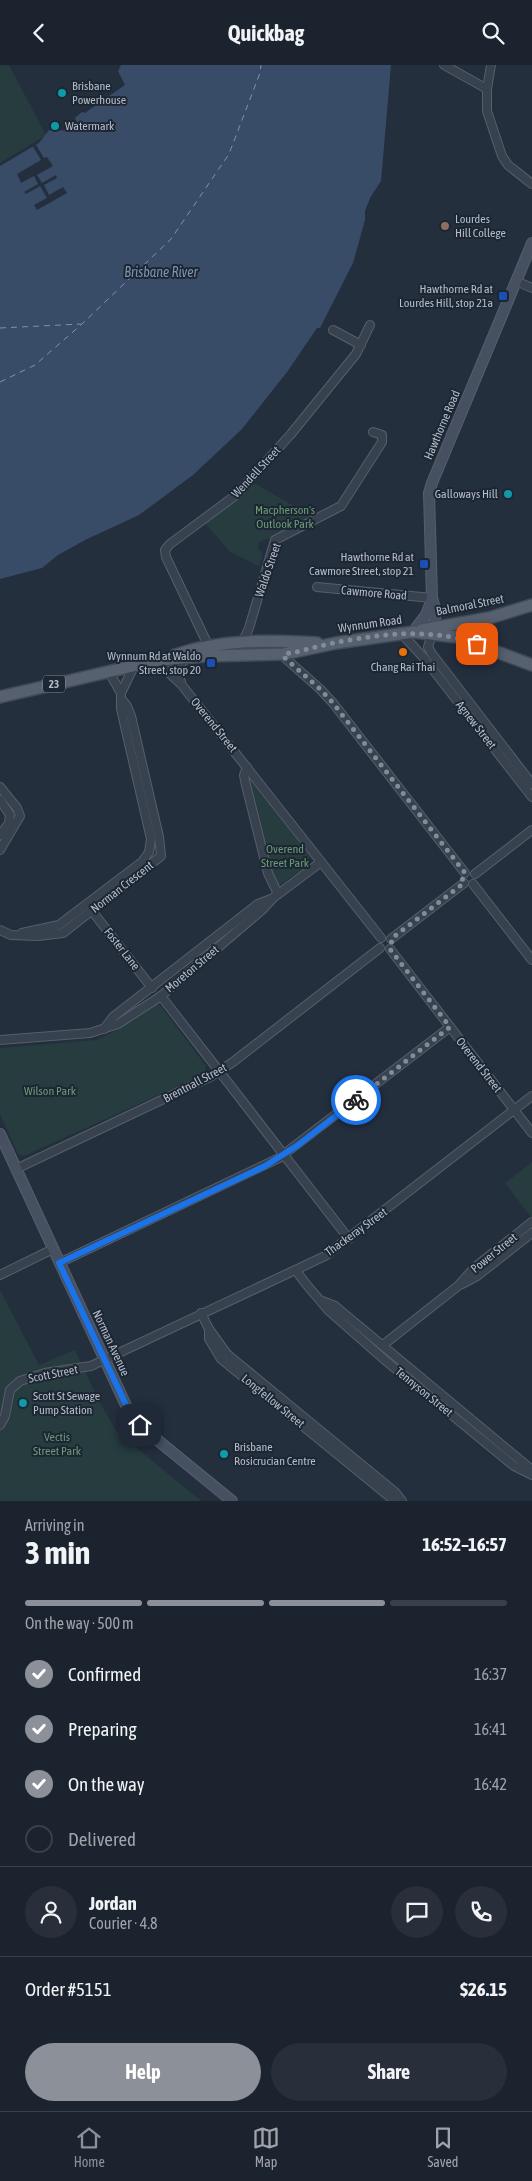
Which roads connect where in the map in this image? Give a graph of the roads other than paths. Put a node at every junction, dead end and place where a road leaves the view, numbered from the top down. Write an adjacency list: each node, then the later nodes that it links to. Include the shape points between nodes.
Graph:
1 (444, 65): 3 (street)
2 (491, 65): 3 (street)
3 (488, 89): 4 (street, via 487,111 502,156)
4 (532, 184)
5 (532, 243): 6 (street, Hawthorne Road)
6 (516, 281): 7 (street); 13 (street, Hawthorne Road, via 430,488)
7 (532, 288)
8 (370, 325): 10 (street, Wendell Street)
9 (333, 330): 10 (street)
10 (361, 345): 22 (street, Wendell Street, via 306,416 236,495 165,550)
11 (373, 432): 18 (street, Waldo Street, via 382,435 382,442 342,505 275,540)
12 (317, 587): 13 (street, Cawmore Road)
13 (432, 598): 16 (street, Hawthorne Road, via 436,612); 17 (street, via 426,615)
14 (532, 605): 15 (main road, Balmoral Street / 23)
15 (477, 620): 16 (main road, Balmoral Street / 23); 21 (main road, via 469,632)
16 (433, 630): 17 (main road, Balmoral Street / 23); 21 (main road, 23); 23 (street)
17 (410, 633): 20 (main road, Wynnum Road / 23); 24 (street, Agnew Street)
18 (242, 643): 19 (main road, Wynnum Road / 23); 22 (main road, Wynnum Road / 23)
19 (267, 643): 20 (main road, Wynnum Road / 23); 25 (main road, via 283,649)
20 (327, 644): 25 (main road, Wynnum Road / 23)
21 (477, 644): 29 (main road, 23)
22 (208, 645): 26 (main road, via 211,650); 28 (main road, Wynnum Road / 23)
23 (428, 649): 24 (street, via 423,647); 36 (street, Agnew Street)
24 (420, 653): 38 (street, Agnew Street)
25 (284, 654): 26 (main road, Wynnum Road / 23); 44 (street, via 333,703)
26 (225, 655): 27 (main road, Wynnum Road / 23)
27 (187, 658): 28 (main road, Wynnum Road / 23); 32 (street, via 177,671)
28 (158, 661): 30 (main road, Wynnum Road / 23); 32 (street, Overend Street)
29 (532, 665)
30 (134, 666): 31 (main road, Wynnum Road / 23); 33 (street)
31 (108, 671): 33 (street, Norman Crescent); 34 (main road, Wynnum Road / 23)
32 (181, 684): 35 (street, Overend Street)
33 (122, 696): 49 (street, Norman Crescent, via 131,716 161,855); 51 (street, Norman Crescent, via 121,709 151,839 150,852 142,862 59,925)
34 (0, 697)
35 (247, 767): 43 (street, Overend Street); 48 (street, via 245,781)
36 (532, 783)
37 (0, 787): 42 (street, via 20,816)
38 (532, 797)
39 (0, 801): 41 (street, via 10,817)
40 (532, 830): 45 (street)
41 (0, 835)
42 (0, 850)
43 (322, 862): 48 (street, Moreton Street); 52 (street, Overend Street)
44 (465, 873): 45 (street); 46 (street)
45 (475, 874): 47 (street)
46 (464, 883): 47 (street); 53 (street)
47 (473, 884): 56 (street)
48 (275, 896): 57 (street, Moreton Street, via 258,904); 58 (street, Moreton Street)
49 (92, 911): 51 (street, Norman Crescent, via 62,934); 57 (street, Foster Lane)
50 (0, 930): 51 (street, Norman Crescent)
51 (18, 935)
52 (381, 938): 53 (street); 54 (street)
53 (391, 939): 55 (street)
54 (380, 948): 55 (street); 62 (street, Brentnall Street)
55 (390, 949): 59 (street, Overend Street)
56 (532, 960)
57 (152, 988): 60 (street, Moreton Street, via 113,1017)
58 (161, 996): 60 (street, Moreton Street, via 118,1024); 62 (street)
59 (450, 1027): 64 (street, Overend Street); 67 (street)
60 (104, 1029): 61 (street, Moreton Street)
61 (0, 1041)
62 (219, 1071): 67 (street); 68 (street, Brentnall Street)
63 (532, 1096): 64 (street, Thackeray Street)
64 (514, 1110): 65 (street, Overend Street); 71 (street, Thackeray Street)
65 (532, 1133)
66 (0, 1134): 68 (street, Norman Avenue)
67 (284, 1155): 71 (street); 73 (street)
68 (16, 1169): 72 (street, Norman Avenue)
69 (532, 1222): 76 (street, Power Street, via 472,1269)
70 (532, 1233): 76 (street, Power Street, via 477,1276)
71 (349, 1239): 74 (street, Thackeray Street, via 325,1256)
72 (53, 1249): 73 (street, Norman Avenue); 75 (street)
73 (59, 1263): 80 (street, Norman Avenue)
74 (296, 1270): 77 (street, Tennyson Street); 78 (street, Thackeray Street)
75 (0, 1275)
76 (458, 1286): 79 (street, Power Street)
77 (322, 1301): 79 (street, Tennyson Street, via 335,1306); 83 (street, Tennyson Street, via 386,1361 517,1468)
78 (201, 1313): 80 (street, Thackeray Street); 85 (street, Longfellow Street, via 209,1329 209,1339 221,1359 391,1498)
79 (383, 1345): 82 (street, Tennyson Street)
80 (104, 1359): 81 (street, Scott Street, via 88,1367 44,1373 16,1383 8,1393 5,1416); 84 (street, Norman Avenue, via 134,1420)
81 (0, 1425)
82 (532, 1470)
83 (532, 1475)
84 (232, 1501)
85 (400, 1501)

